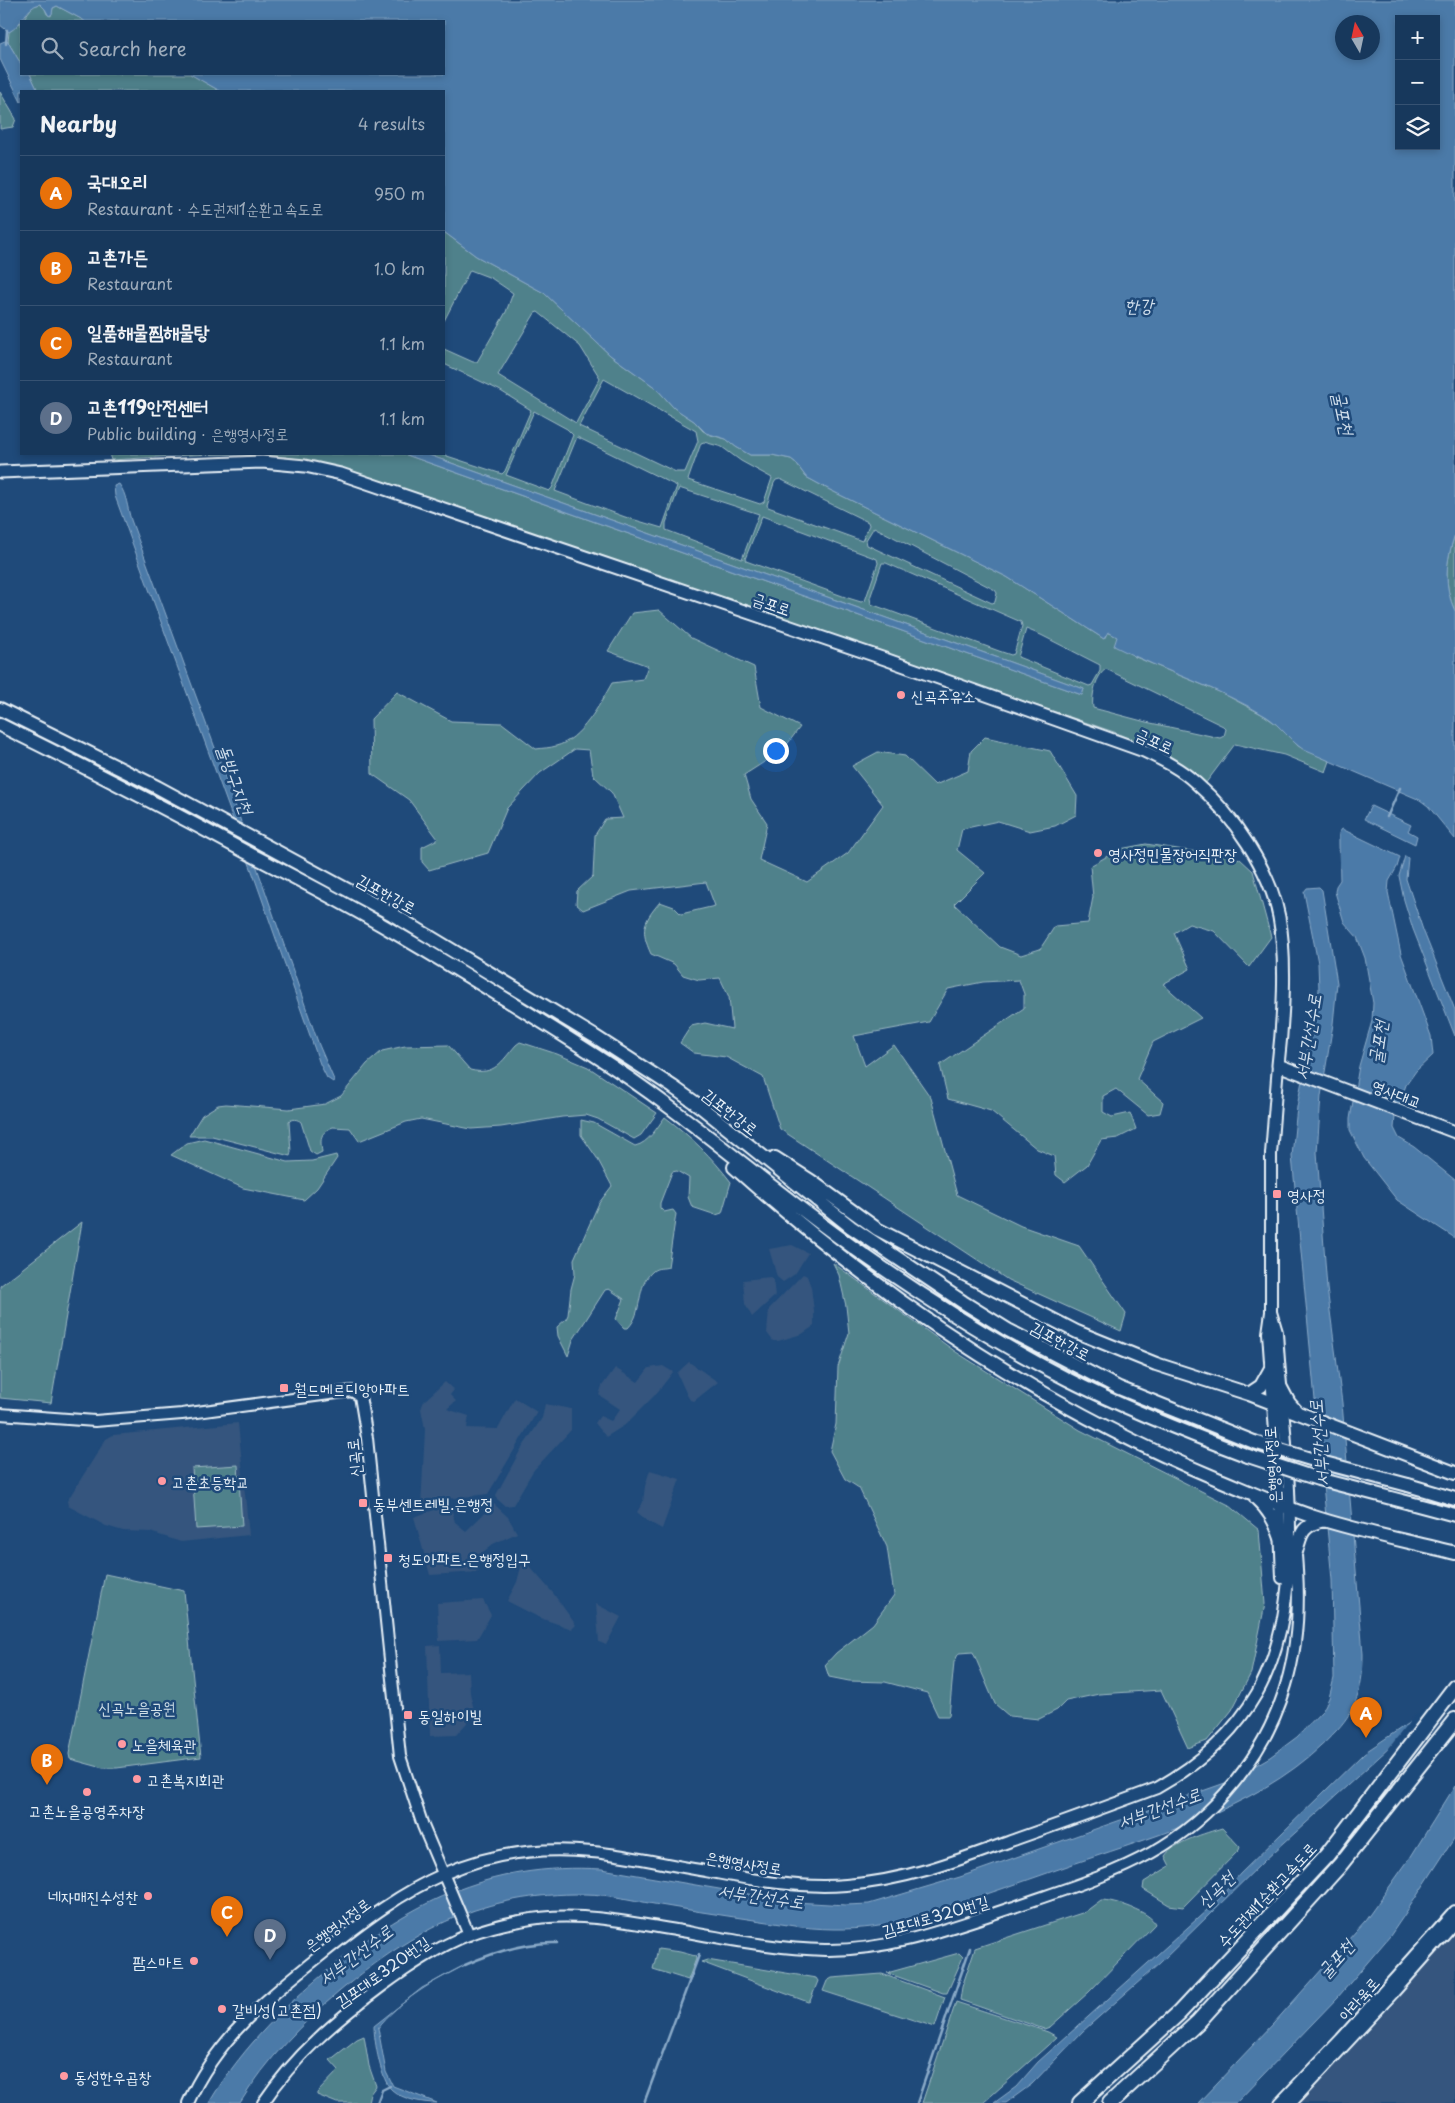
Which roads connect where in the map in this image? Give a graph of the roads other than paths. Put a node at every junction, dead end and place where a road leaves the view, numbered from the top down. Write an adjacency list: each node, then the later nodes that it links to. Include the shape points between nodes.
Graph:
1 (0, 472): 4 (main road, 금포로, via 262,462 305,466 341,474 885,659 1144,751 1181,771 1211,798 1235,826 1270,886 1279,916 1282,942)
2 (0, 708): 7 (highway, 김포한강로, via 157,786 408,923 649,1071)
3 (0, 725): 5 (highway, 김포한강로, via 158,805 394,932 592,1053)
4 (1278, 1065): 6 (main road, 영사대교); 8 (street, 은행영사정로, via 1272,1154)
5 (684, 1118): 16 (highway, via 777,1204 939,1328 1010,1375 1066,1406 1138,1444); 19 (highway, 김포한강로, bridge, via 874,1262 993,1339 1070,1380 1192,1435 1248,1456 1318,1479)
6 (1455, 1132)
7 (746, 1143): 11 (highway, via 789,1166 877,1229 1018,1303 1122,1351); 17 (highway, 김포한강로, bridge, via 882,1249 1008,1330 1119,1388 1254,1442)
8 (1271, 1312): 9 (street, 은행영사정로, via 1268,1333); 10 (street, 은행영사정로, via 1277,1332)
9 (1270, 1370): 11 (highway, via 1261,1386); 12 (street, 은행영사정로)
10 (1280, 1386): 12 (street, 은행영사정로); 14 (highway, via 1289,1403)
11 (1248, 1394): 12 (highway)
12 (1277, 1406): 14 (highway); 18 (street, 은행영사정로, via 1276,1438)
13 (0, 1414): 27 (street, 신곡로, via 95,1422 352,1391 360,1396 400,1756 423,1826)
14 (1306, 1417): 15 (highway)
15 (1455, 1473)
16 (1250, 1493): 18 (highway); 21 (highway, via 1275,1519)
17 (1455, 1499)
18 (1284, 1505): 20 (highway); 21 (street, 은행영사정로); 22 (street, 김포대로320번길, via 1294,1526); 24 (street, 은행영사정로, via 1290,1558)
19 (1455, 1515)
20 (1312, 1520): 22 (highway, via 1300,1536); 23 (highway, via 1325,1520)
21 (1281, 1538): 24 (street, 은행영사정로)
22 (1296, 1552): 30 (street, 김포대로320번길, via 1299,1603 1295,1645 1287,1683 1271,1724 1229,1789 1184,1831 1133,1862 1025,1903 911,1940 844,1950 801,1949 582,1917 546,1917)
23 (1455, 1553)
24 (1282, 1617): 27 (street, 은행영사정로, via 1273,1656 1249,1706 1216,1747 1188,1769 1157,1788 947,1864 891,1879 820,1886 567,1850 491,1856)
25 (1455, 1687): 33 (highway, 수도권제1순환고속도로, via 1328,1854 1179,2013)
26 (1455, 1720): 34 (highway, 수도권제1순환고속도로, via 1340,1865 1198,2022)
27 (446, 1877): 30 (street); 31 (street, 은행영사정로, via 408,1892 354,1929 274,1994 224,2043 206,2068)
28 (1455, 1911): 35 (street, 아라육로)
29 (1455, 1923): 36 (street, 아라육로)
30 (467, 1930): 32 (street, 김포대로320번길, via 421,1959 335,2022 294,2062)
31 (188, 2103)
32 (263, 2103)
33 (1080, 2103)
34 (1110, 2103)
35 (1280, 2103)
36 (1290, 2103)

